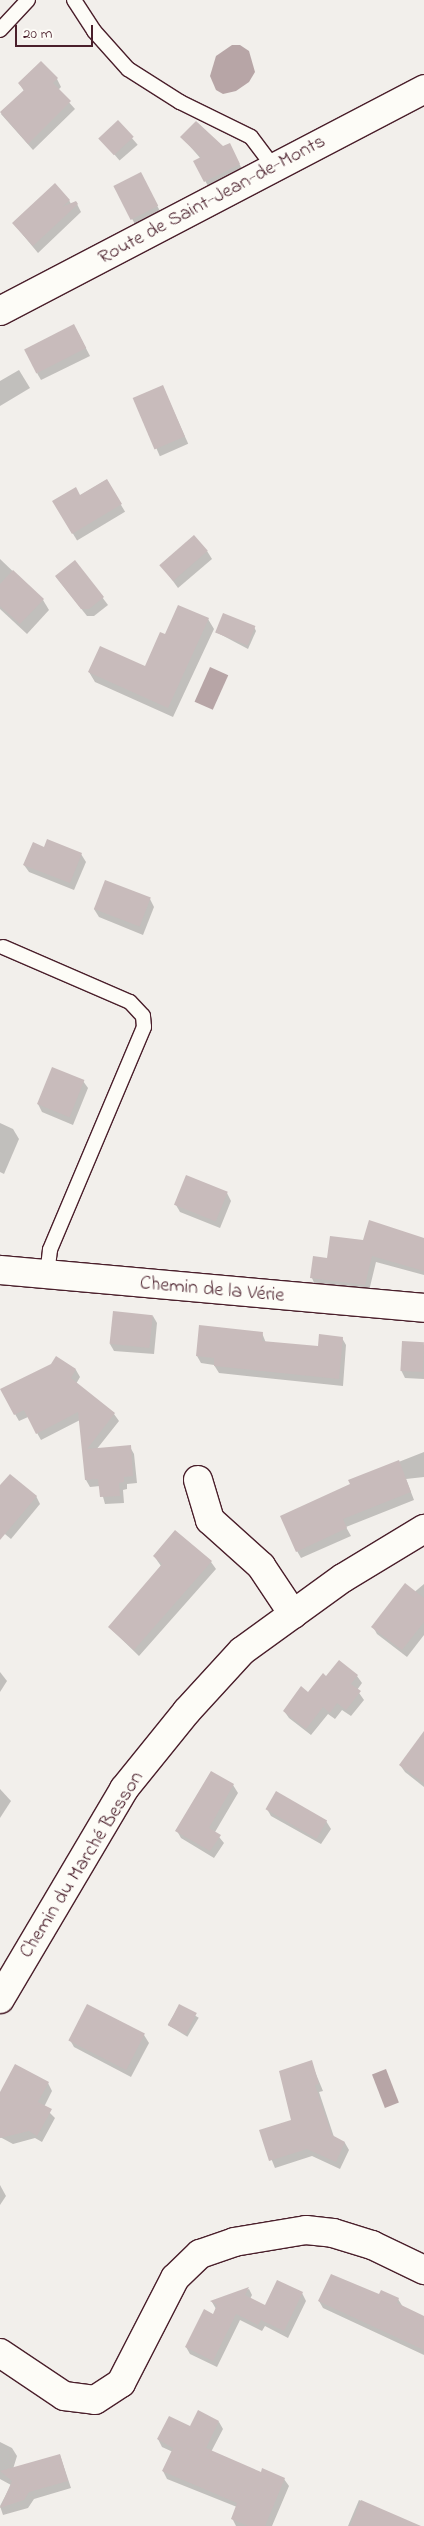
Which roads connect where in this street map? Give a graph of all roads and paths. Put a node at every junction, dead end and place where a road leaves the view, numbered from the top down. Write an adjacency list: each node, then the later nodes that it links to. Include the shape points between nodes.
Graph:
1 (28, 0): 3 (lane)
2 (74, 0): 5 (lane, via 100,38 128,69 180,102 251,137)
3 (0, 30)
4 (424, 89): 5 (street, Route de Saint-Jean-de-Monts)
5 (274, 168): 6 (street, Route de Saint-Jean-de-Monts)
6 (0, 311)
7 (3, 947): 9 (lane, via 130,1002 143,1016 144,1026 50,1250)
8 (0, 1270): 9 (street, Chemin de la Vérie)
9 (47, 1276): 10 (street, Chemin de la Vérie)
10 (424, 1308)
11 (198, 1480): 13 (street, via 210,1520 262,1566)
12 (424, 1529): 13 (street, Chemin du Marché Besson, via 343,1578)
13 (293, 1614): 14 (street, Chemin du Marché Besson, via 242,1651 187,1710 124,1789)
14 (0, 1999)
15 (424, 2270): 16 (street, via 372,2246 333,2233 306,2230 234,2242 200,2254 176,2278 121,2383 95,2400 64,2396)
16 (0, 2353)

